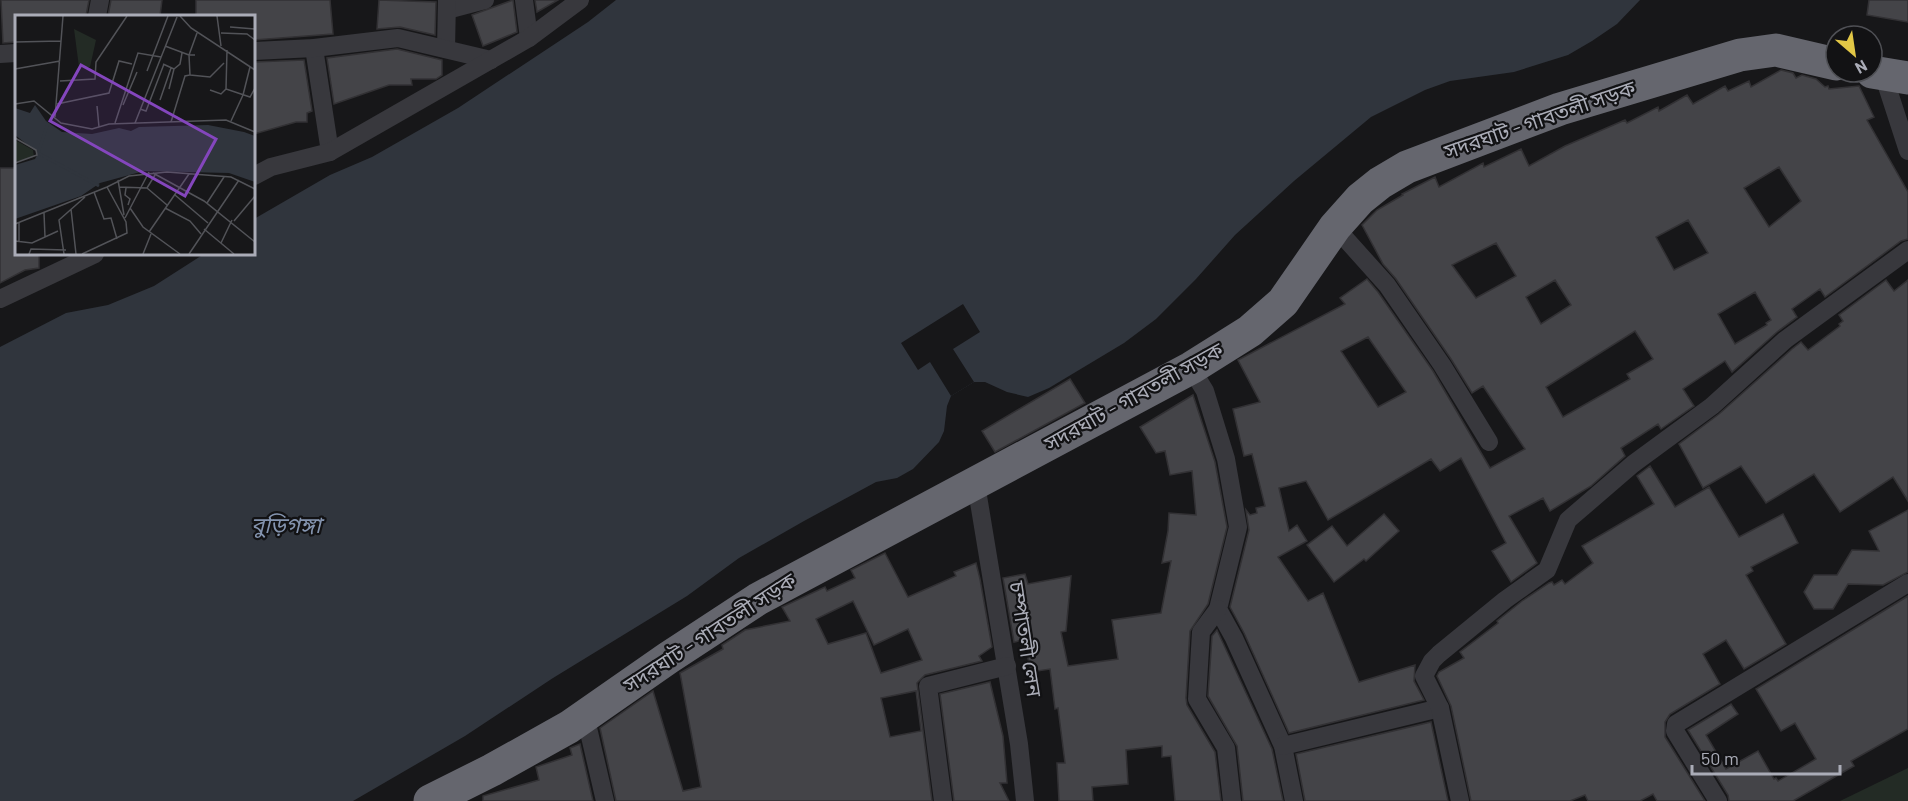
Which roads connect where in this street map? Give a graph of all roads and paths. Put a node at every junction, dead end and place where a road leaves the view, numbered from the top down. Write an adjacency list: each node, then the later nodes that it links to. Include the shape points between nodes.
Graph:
1 (100, 0): 6 (street)
2 (485, 0): 5 (street)
3 (524, 0): 7 (street)
4 (580, 0): 7 (street)
5 (447, 5): 9 (street)
6 (97, 15)
7 (530, 38): 13 (street)
8 (314, 48): 9 (street, via 398,38); 10 (street); 17 (street)
9 (446, 50): 13 (street)
10 (255, 51)
11 (15, 53): 12 (street)
12 (0, 54)
13 (490, 60): 17 (street)
14 (1824, 61): 19 (highway, সদরঘাট - গাবতলী সড়ক, via 1776,50 1740,55 1560,109 1407,167 1360,199)
15 (1888, 75): 16 (street)
16 (1908, 151)
17 (330, 152): 18 (street, via 271,167)
18 (255, 175)
19 (1335, 227): 23 (highway, সদরঘাট - গাবতলী সড়ক, via 1283,302 1250,331); 24 (street, via 1387,285 1442,364)
20 (1908, 250): 29 (street, via 1785,340 1712,406 1633,464 1568,520 1547,570 1432,661 1424,676)
21 (88, 255): 22 (street)
22 (0, 299)
23 (1191, 368): 25 (highway, সদরঘাট - গাবতলী সড়ক); 27 (street, via 1205,391 1226,459 1238,527)
24 (1489, 442)
25 (976, 484): 28 (street, চম্পাতলী লেন); 30 (highway, সদরঘাট - গাবতলী সড়ক, via 759,599)
26 (1908, 583): 39 (street, via 1676,724)
27 (1218, 609): 31 (street); 36 (street, via 1201,632 1197,699 1226,748)
28 (1007, 666): 34 (street, via 928,686); 35 (street, চম্পাতলী লেন)
29 (1440, 708): 31 (street); 38 (street)
30 (585, 715): 32 (highway, সদরঘাট - গাবতলী সড়ক, via 492,771); 33 (street)
31 (1283, 746): 37 (street)
32 (430, 801)
33 (605, 801)
34 (944, 801)
35 (1025, 801)
36 (1232, 801)
37 (1294, 801)
38 (1460, 801)
39 (1718, 801)

